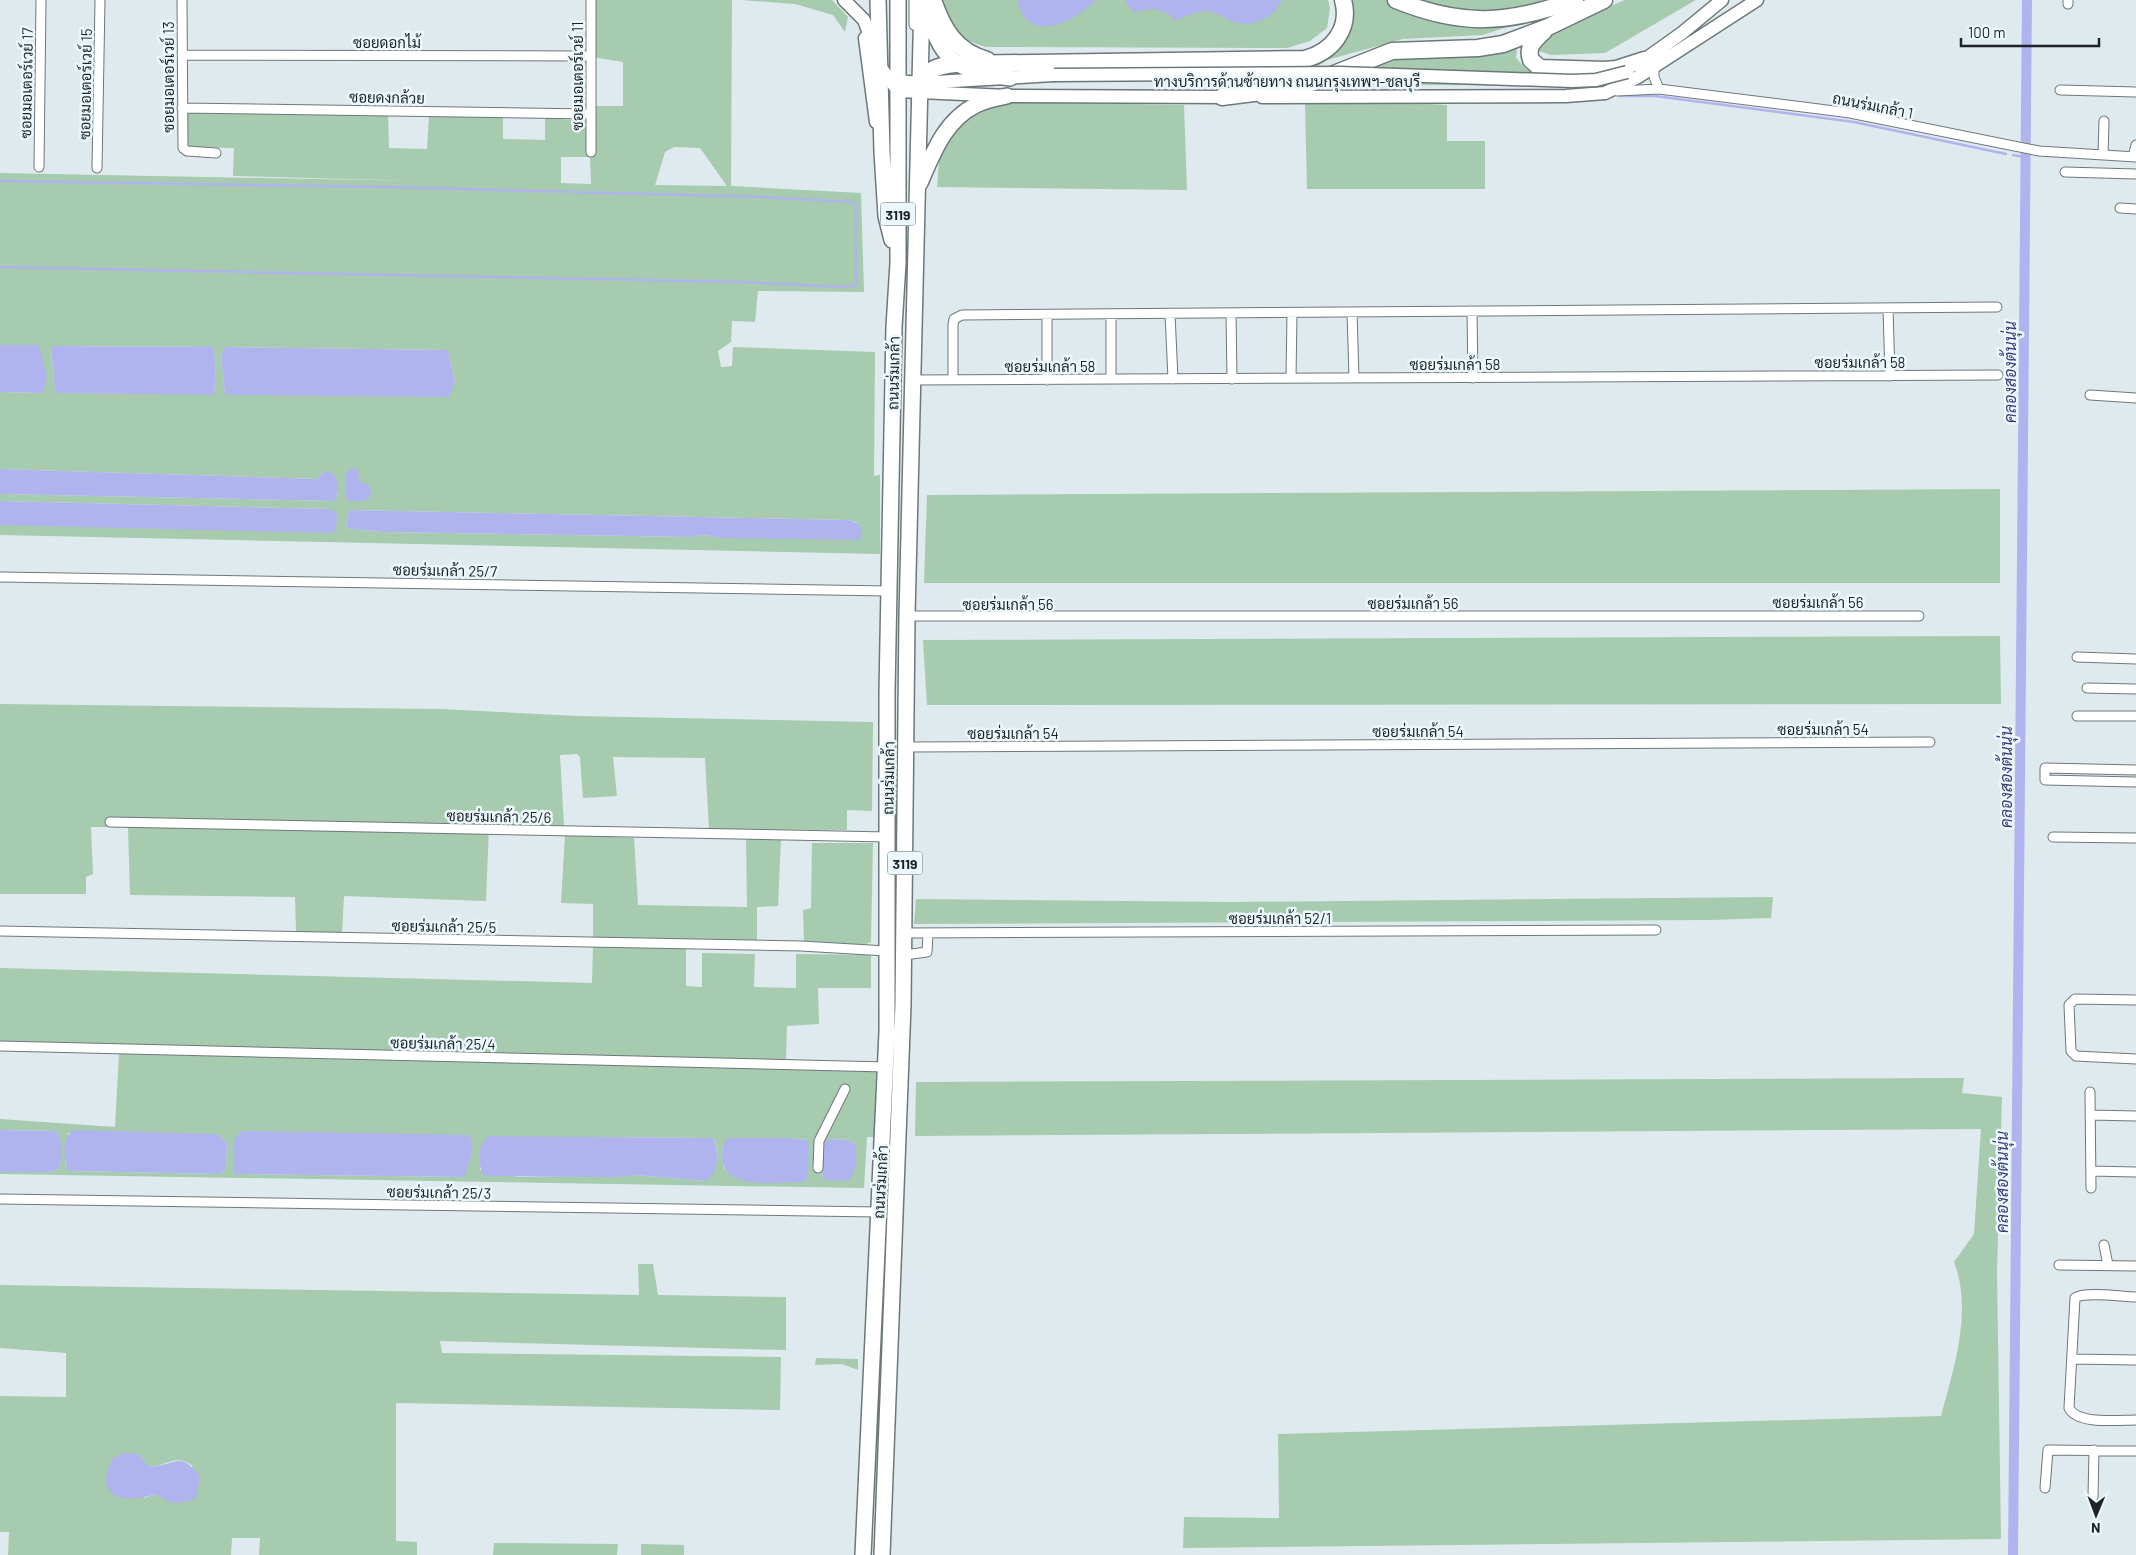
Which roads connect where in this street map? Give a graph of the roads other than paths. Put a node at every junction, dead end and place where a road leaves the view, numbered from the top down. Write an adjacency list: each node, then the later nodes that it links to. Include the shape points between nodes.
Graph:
1 (41, 0): 43 (street, ซอยมอเตอร์เวย์ 17)
2 (100, 0): 44 (street, ซอยมอเตอร์เวย์ 15)
3 (182, 0): 18 (street, ซอยมอเตอร์เวย์ 13)
4 (591, 0): 19 (street, ซอยมอเตอร์เวย์ 11)
5 (878, 0): 20 (main road)
6 (898, 0): 25 (main road, ถนนร่มเกล้า / 3119)
7 (914, 0): 26 (street)
8 (923, 0): 22 (main road, via 934,36); 26 (main road, ถนนร่มเกล้า / 3119)
9 (933, 0): 21 (highway, via 939,19 952,39 975,57)
10 (1343, 0): 21 (highway, via 1344,24 1338,38 1318,56 1305,60)
11 (1396, 0): 12 (highway, via 1420,10 1472,20 1527,15)
12 (1574, 0)
13 (1604, 0): 17 (highway)
14 (1722, 0): 23 (main road, ทางบริการด้านซ้ายทาง ถนนกรุงเทพฯ-ชลบุรี)
15 (1752, 2): 23 (main road, ทางบริการด้านซ้ายทาง ถนนกรุงเทพฯ-ชลบุรี)
16 (848, 3): 20 (main road, via 864,20); 38 (main road, via 865,39)
17 (1548, 27): 23 (highway, via 1529,48 1531,60 1540,68 1605,70); 32 (highway, via 1489,47 1392,51 1311,83)
18 (182, 55): 19 (street, ซอยดอกไม้); 33 (street, ซอยมอเตอร์เวย์ 13)
19 (591, 56): 34 (street, ซอยมอเตอร์เวย์ 11)
20 (879, 61): 25 (main road, via 885,76); 38 (main road)
21 (996, 62): 22 (highway)
22 (955, 64): 24 (main road, via 973,72); 26 (highway, via 934,67 926,72)
23 (1649, 64): 24 (main road, ทางบริการด้านซ้ายทาง ถนนกรุงเทพฯ-ชลบุรี, bridge, via 1596,80 1572,81 1340,73); 27 (street); 30 (main road, ทางบริการด้านซ้ายทาง ถนนกรุงเทพฯ-ชลบุรี)
24 (1010, 78): 26 (main road, ทางบริการด้านซ้ายทาง ถนนกรุงเทพฯ-ชลบุรี)
25 (898, 86): 26 (main road, ทางบริการด้านซ้ายทาง ถนนกรุงเทพฯ-ชลบุรี); 51 (main road, ถนนร่มเกล้า / 3119)
26 (919, 88): 31 (main road, ทางบริการด้านซ้ายทาง ถนนกรุงเทพฯ-ชลบุรี); 48 (main road, ถนนร่มเกล้า / 3119)
27 (1659, 89): 30 (street, ถนนร่มเกล้า 1); 40 (street, ถนนร่มเกล้า 1, via 1850,114 2039,151)
28 (2060, 90): 29 (street)
29 (2136, 92)
30 (1605, 93): 32 (main road, ทางบริการด้านซ้ายทาง ถนนกรุงเทพฯ-ชลบุรี, via 1410,98)
31 (1007, 96): 32 (main road, ทางบริการด้านซ้ายทาง ถนนกรุงเทพฯ-ชลบุรี); 48 (main road, via 978,104 952,122)
32 (1222, 97)
33 (182, 108): 34 (street, ซอยดงกล้วย); 39 (street, ซอยมอเตอร์เวย์ 13, via 184,150)
34 (591, 114): 37 (street, ซอยมอเตอร์เวย์ 11)
35 (2104, 121): 41 (street)
36 (2136, 145): 42 (street)
37 (591, 152)
38 (882, 152): 51 (main road, via 886,216)
39 (216, 153)
40 (2091, 154): 41 (street, ถนนร่มเกล้า 1); 46 (street)
41 (2103, 155): 42 (street, ถนนร่มเกล้า 1)
42 (2134, 157)
43 (39, 167)
44 (97, 168)
45 (2064, 172): 46 (street)
46 (2091, 173): 47 (street)
47 (2136, 174)
48 (917, 189): 69 (main road, ถนนร่มเกล้า / 3119)
49 (2120, 208): 50 (street)
50 (2136, 209)
51 (898, 263): 75 (main road, ถนนร่มเกล้า / 3119)
52 (1997, 306): 53 (street)
53 (1888, 308): 54 (street); 62 (street)
54 (1472, 311): 55 (street); 65 (street)
55 (1352, 312): 57 (street); 64 (street)
56 (1231, 313): 57 (street); 59 (street); 68 (street)
57 (1292, 313): 63 (street)
58 (1111, 314): 59 (street); 60 (street); 66 (street)
59 (1170, 314): 67 (street)
60 (1047, 315): 70 (street, via 957,316 953,325); 71 (street)
61 (1998, 375): 62 (street, ซอยร่มเกล้า 58)
62 (1890, 376): 65 (street, ซอยร่มเกล้า 58)
63 (1291, 378): 64 (street, ซอยร่มเกล้า 58); 68 (street, ซอยร่มเกล้า 58)
64 (1354, 378): 65 (street, ซอยร่มเกล้า 58)
65 (1472, 378)
66 (1111, 379): 67 (street, ซอยร่มเกล้า 58); 71 (street, ซอยร่มเกล้า 58)
67 (1173, 379): 68 (street, ซอยร่มเกล้า 58)
68 (1232, 379)
69 (912, 380): 70 (street, ซอยร่มเกล้า 58); 76 (main road, ถนนร่มเกล้า / 3119)
70 (953, 380): 71 (street, ซอยร่มเกล้า 58)
71 (1047, 380)
72 (2090, 395): 73 (street)
73 (2136, 398)
74 (0, 577): 75 (street, ซอยร่มเกล้า 25/7)
75 (889, 591): 89 (main road, ถนนร่มเกล้า / 3119)
76 (907, 616): 77 (street, ซอยร่มเกล้า 56); 85 (main road, ถนนร่มเกล้า / 3119)
77 (1920, 616)
78 (2077, 658): 79 (street)
79 (2136, 659)
80 (2087, 688): 81 (street)
81 (2136, 689)
82 (2077, 716): 83 (street)
83 (2136, 716)
84 (1930, 742): 85 (street, ซอยร่มเกล้า 54)
85 (906, 747): 94 (main road, ถนนร่มเกล้า / 3119)
86 (2136, 770): 87 (street, via 2045,768 2045,780)
87 (2136, 782)
88 (110, 822): 89 (street, ซอยร่มเกล้า 25/6)
89 (888, 837): 96 (main road, ถนนร่มเกล้า / 3119)
90 (2053, 837): 91 (street)
91 (2136, 838)
92 (1656, 930): 95 (street, ซอยร่มเกล้า 52/1)
93 (0, 931): 96 (street, ซอยร่มเกล้า 25/5, via 791,946)
94 (904, 933): 95 (street, ซอยร่มเกล้า 52/1); 97 (main road, ถนนร่มเกล้า / 3119)
95 (928, 933): 97 (street, via 927,952)
96 (887, 951): 101 (main road, ถนนร่มเกล้า / 3119)
97 (904, 955): 125 (main road, ถนนร่มเกล้า / 3119)
98 (2136, 1000): 100 (street, via 2075,999 2069,1005 2071,1050 2076,1056)
99 (0, 1046): 101 (street, ซอยร่มเกล้า 25/4)
100 (2136, 1059)
101 (886, 1067): 111 (main road, ถนนร่มเกล้า / 3119)
102 (845, 1090): 106 (street, via 819,1141)
103 (2090, 1092): 104 (street)
104 (2091, 1115): 105 (street); 107 (street)
105 (2136, 1116)
106 (818, 1168)
107 (2091, 1171): 108 (street); 109 (street)
108 (2136, 1172)
109 (2092, 1188)
110 (0, 1199): 111 (street, ซอยร่มเกล้า 25/3)
111 (878, 1212): 124 (main road, ถนนร่มเกล้า / 3119)
112 (2104, 1245): 114 (street)
113 (2059, 1265): 114 (street)
114 (2108, 1266): 115 (street)
115 (2136, 1266)
116 (2136, 1297): 117 (street, via 2091,1295 2075,1298)
117 (2072, 1359): 118 (street); 119 (street, via 2072,1414 2082,1419)
118 (2136, 1360)
119 (2136, 1420)
120 (2094, 1450): 121 (street); 122 (street, via 2048,1450); 123 (street)
121 (2136, 1451)
122 (2045, 1488)
123 (2093, 1497)
124 (863, 1555)
125 (882, 1555)

